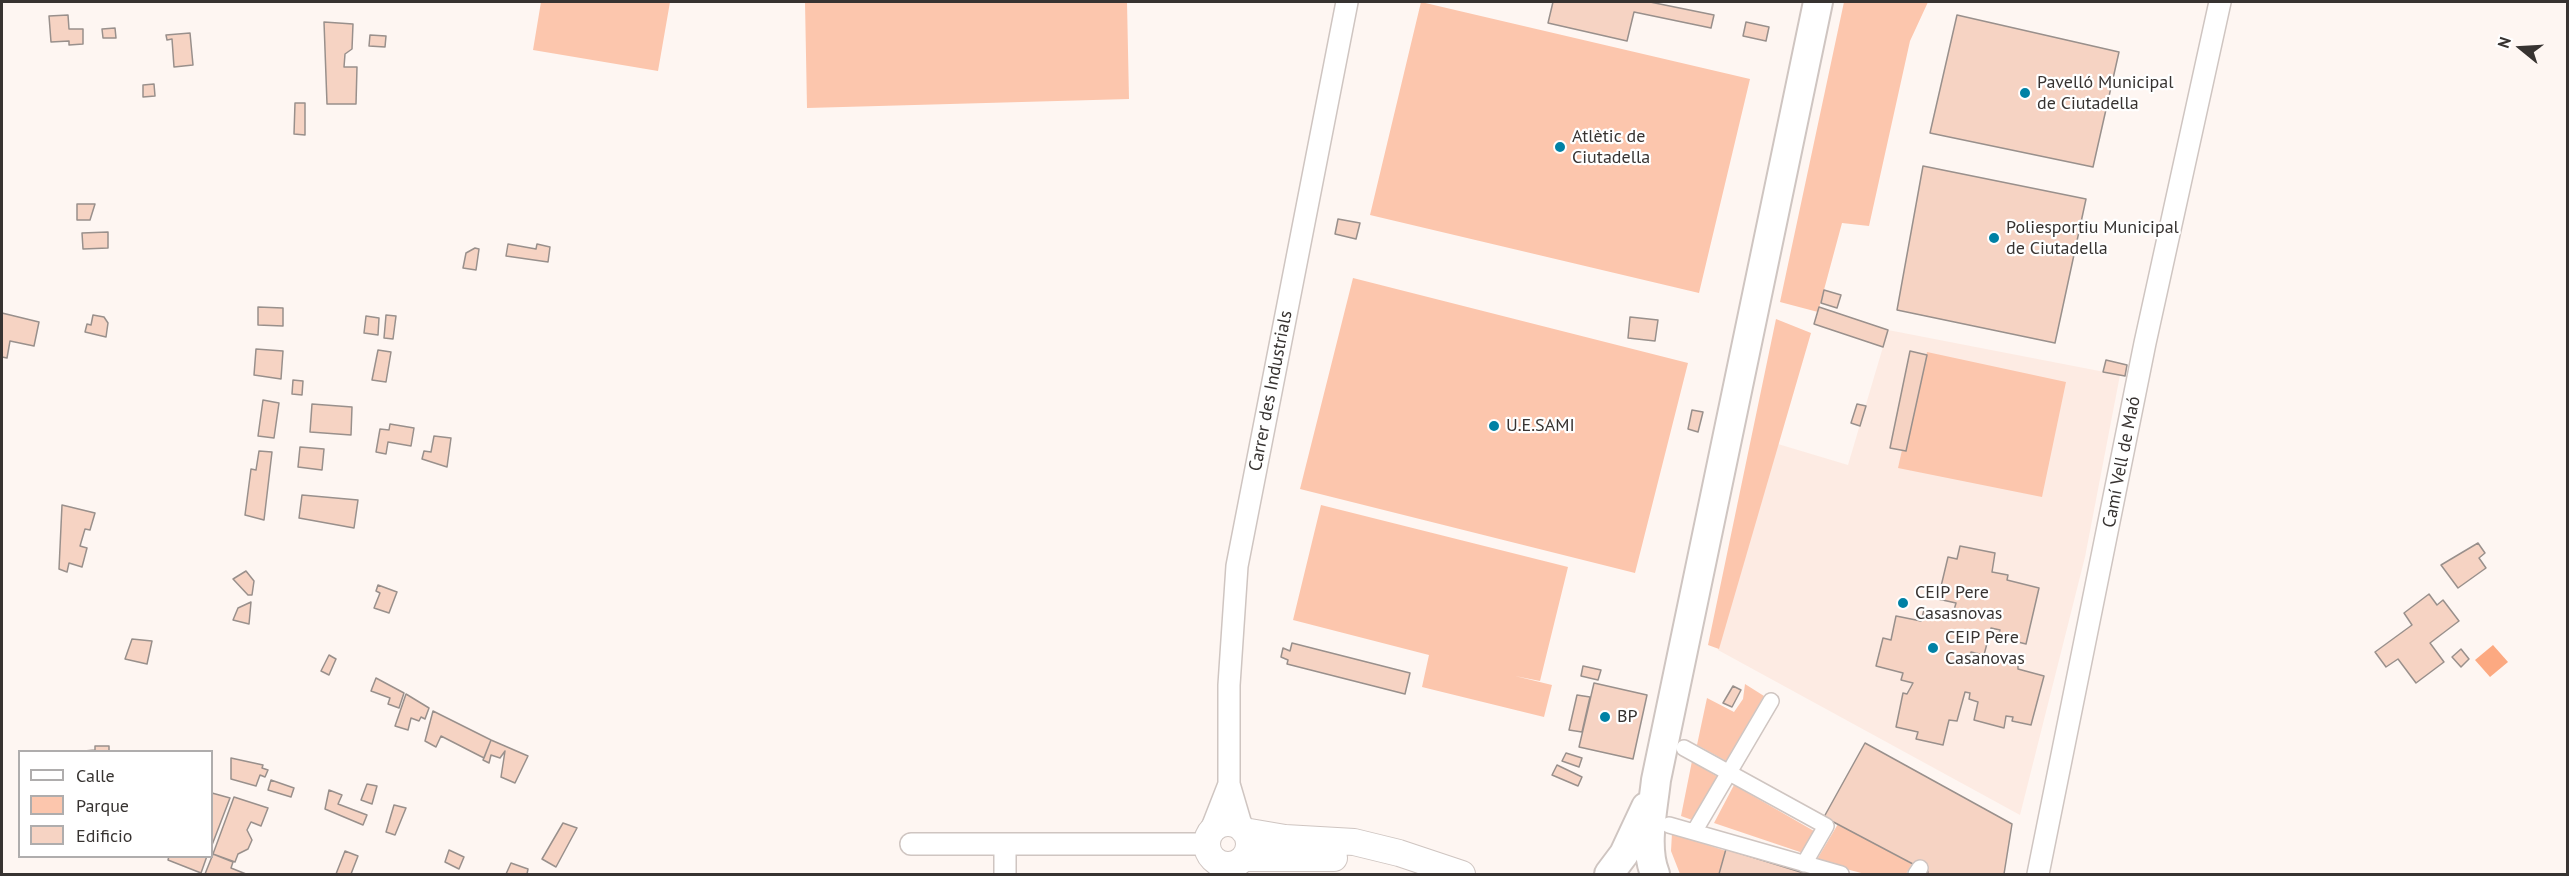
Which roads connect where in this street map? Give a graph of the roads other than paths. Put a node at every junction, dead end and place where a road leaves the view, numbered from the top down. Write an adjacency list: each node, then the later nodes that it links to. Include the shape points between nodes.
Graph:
1 (1347, 2): 8 (street, Carrer des Industrials, via 1237,566 1229,685)
2 (1818, 2): 7 (main road)
3 (2220, 2): 23 (street, Camí Vell de Maó, via 2145,343)
4 (1771, 700): 6 (street)
5 (1684, 748): 6 (street)
6 (1728, 772): 11 (street); 15 (street, via 1826,826)
7 (1656, 780): 20 (main road, via 1635,832); 21 (main road, via 1651,840)
8 (1229, 784): 10 (street, Carrer des Industrials); 12 (street, Carrer des Industrials)
9 (1669, 825): 11 (street)
10 (1243, 830): 12 (street, via 1224,823); 16 (street, via 1249,844); 19 (street, via 1285,838 1354,842)
11 (1694, 832): 15 (street)
12 (1209, 837): 14 (street); 16 (street, via 1211,858)
13 (910, 844): 14 (street)
14 (1005, 846): 17 (street)
15 (1804, 864): 22 (street)
16 (1236, 866): 18 (street, via 1300,856 1351,859)
17 (1005, 874)
18 (1408, 874)
19 (1462, 874)
20 (1609, 874)
21 (1655, 874)
22 (1841, 874)
23 (2038, 874)

